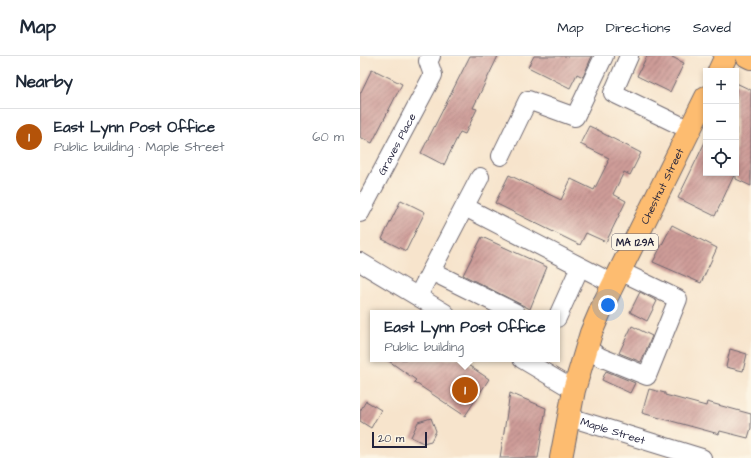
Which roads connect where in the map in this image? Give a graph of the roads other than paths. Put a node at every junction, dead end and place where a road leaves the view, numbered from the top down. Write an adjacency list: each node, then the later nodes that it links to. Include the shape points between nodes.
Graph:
1 (431, 56): 13 (street, Graves Place, via 428,61 433,75)
2 (604, 56): 10 (street, via 575,117 528,100)
3 (629, 56): 9 (street, via 613,92)
4 (726, 56): 7 (main road)
5 (747, 56): 6 (main road)
6 (751, 58)
7 (720, 68)
8 (703, 103): 9 (main road, Chestnut Street / MA 129A)
9 (690, 130): 17 (main road, Chestnut Street / MA 129A)
10 (501, 156)
11 (480, 177): 12 (street)
12 (464, 207): 15 (street); 16 (street)
13 (360, 213)
14 (360, 262): 18 (street)
15 (580, 267): 17 (street); 21 (street)
16 (431, 271): 18 (street); 20 (street)
17 (617, 277): 22 (main road, Chestnut Street / MA 129A); 22 (street, via 678,299 647,376 600,357)
18 (418, 296): 19 (street)
19 (441, 310)
20 (510, 310)
21 (560, 311)
22 (586, 348): 24 (main road, Chestnut Street / MA 129A)
23 (527, 362): 24 (street)
24 (574, 390): 25 (main road, Chestnut Street / MA 129A)
25 (570, 417): 26 (main road, Chestnut Street / MA 129A); 27 (street, Maple Street)
26 (561, 458)
27 (702, 458)

